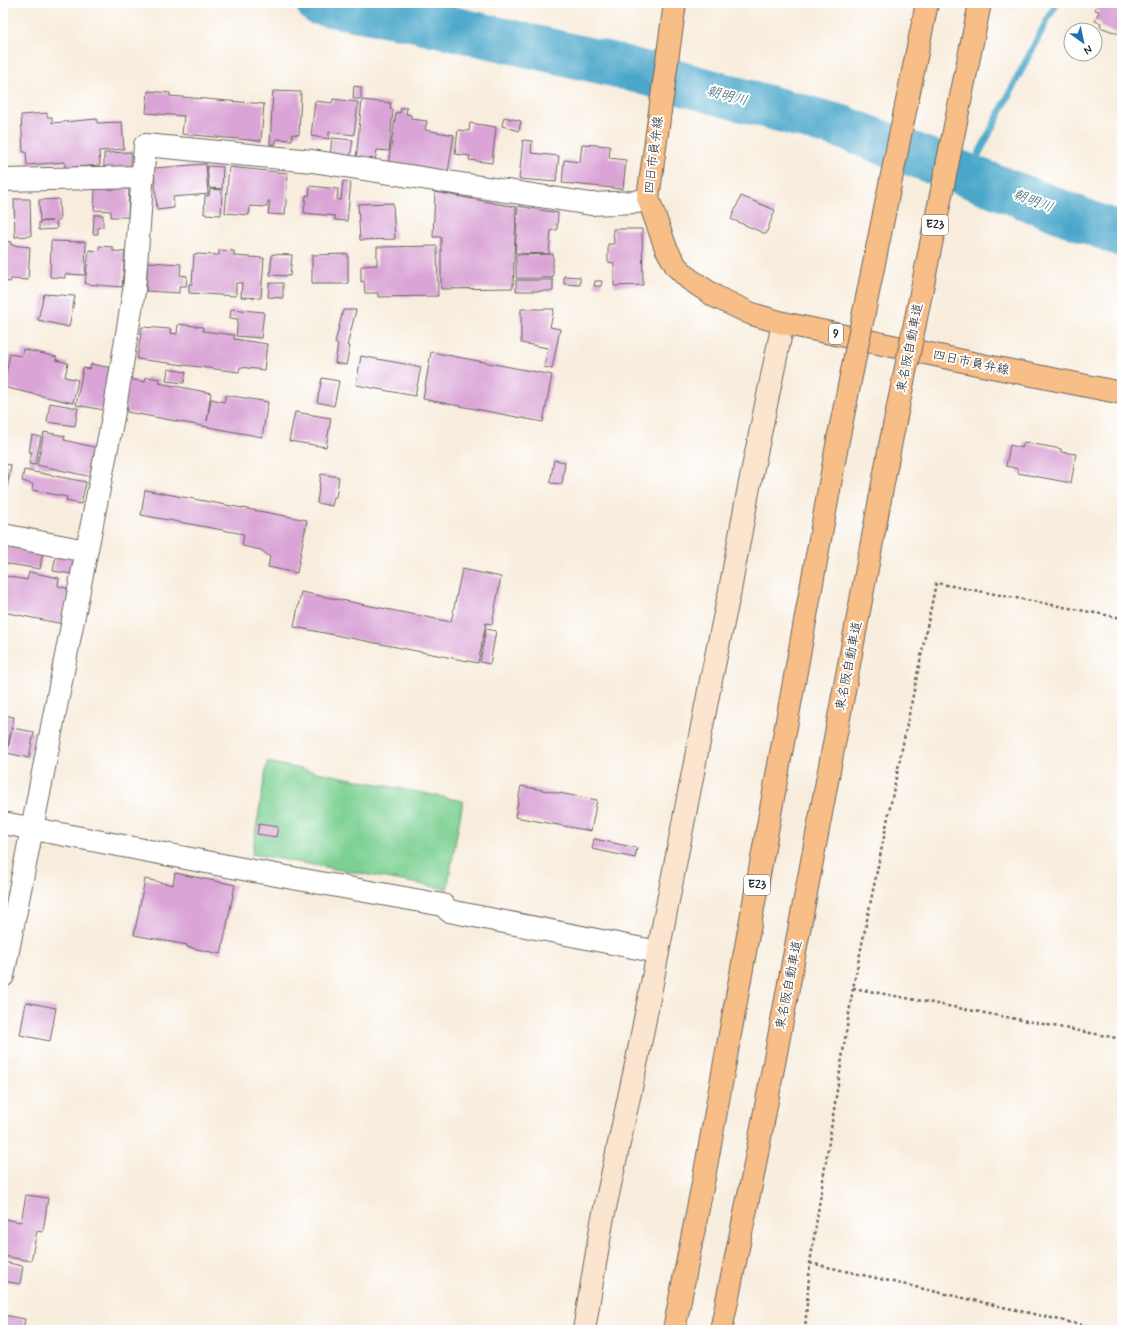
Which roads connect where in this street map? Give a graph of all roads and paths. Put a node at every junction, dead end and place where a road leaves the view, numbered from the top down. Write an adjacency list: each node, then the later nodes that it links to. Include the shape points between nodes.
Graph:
1 (675, 3): 6 (main road, 四日市員弁線 / 9)
2 (927, 3): 20 (main road, E23, bridge, via 838,440)
3 (980, 3): 21 (main road, 東名阪自動車道 / E23, bridge, via 890,446 756,1160)
4 (143, 178): 5 (street); 6 (street, via 145,145 312,161 591,204 636,202); 10 (street, via 134,291 115,407)
5 (3, 180)
6 (648, 198): 7 (main road, 四日市員弁線 / 9, via 666,248 676,266 689,279 716,297 752,314)
7 (783, 323): 8 (main road, 四日市員弁線 / 9); 14 (street)
8 (1122, 393)
9 (3, 534): 10 (street)
10 (86, 551): 13 (street)
11 (1122, 618): 16 (path, via 936,583)
12 (3, 823): 13 (street)
13 (32, 829): 14 (street, via 442,905 449,911); 15 (street)
14 (658, 952): 19 (street, via 602,1222)
15 (3, 976)
16 (853, 988): 17 (path); 18 (path)
17 (1122, 1039)
18 (810, 1263): 22 (path); 23 (path)
19 (584, 1330)
20 (674, 1330)
21 (721, 1330)
22 (805, 1330)
23 (1104, 1330)

